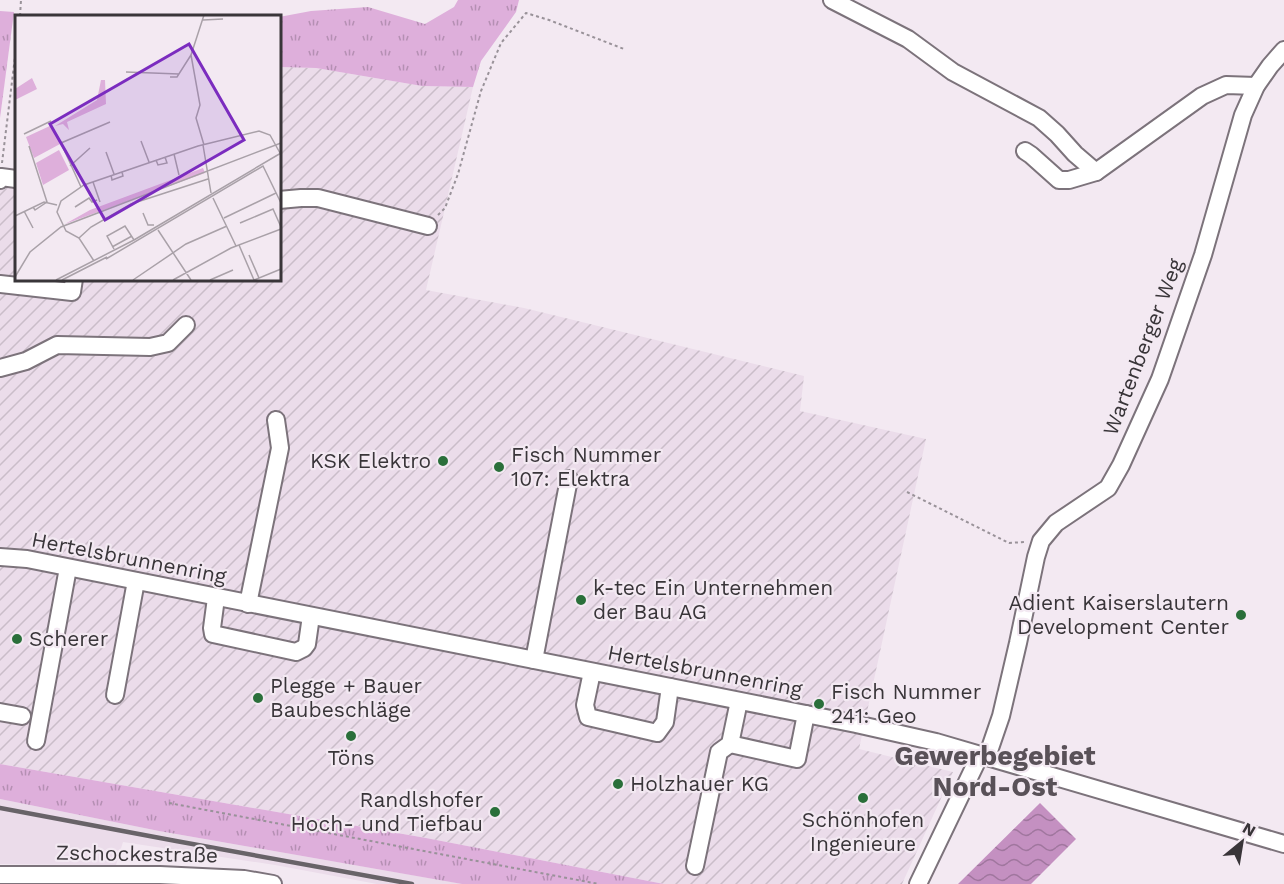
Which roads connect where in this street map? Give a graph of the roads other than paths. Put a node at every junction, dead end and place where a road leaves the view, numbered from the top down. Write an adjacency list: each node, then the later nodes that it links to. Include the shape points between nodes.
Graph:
1 (832, 0): 5 (street, via 908,39 953,72 1039,118)
2 (1284, 50): 3 (street, Wartenberger Weg)
3 (1256, 86): 5 (street, via 1226,85 1202,96); 30 (street, Wartenberger Weg, via 1160,379 1121,465 1108,488 1056,523 1041,541 996,733)
4 (1025, 151): 5 (street, via 1059,180)
5 (1096, 172)
6 (280, 201): 7 (street, via 318,198)
7 (428, 226)
8 (74, 280): 9 (street, via 72,292)
9 (0, 284)
10 (186, 325): 11 (street, via 168,343 150,348 57,345 26,361)
11 (0, 368)
12 (276, 420): 18 (street, Hertelsbrunnenring, via 280,447)
13 (569, 479): 20 (street)
14 (0, 557): 15 (street, Hertelsbrunnenring)
15 (68, 568): 16 (street, Hertelsbrunnenring); 28 (street)
16 (136, 581): 17 (street, Hertelsbrunnenring); 23 (street)
17 (216, 598): 18 (street, Hertelsbrunnenring); 19 (street, via 213,633 296,652 307,644)
18 (248, 604): 19 (street, Hertelsbrunnenring)
19 (311, 616): 20 (street, Hertelsbrunnenring)
20 (534, 660): 21 (street, Hertelsbrunnenring)
21 (592, 672): 22 (street, Hertelsbrunnenring); 22 (street, via 585,705 588,717 657,733 665,722)
22 (670, 687): 24 (street, Hertelsbrunnenring)
23 (115, 694)
24 (739, 701): 26 (street, Hertelsbrunnenring); 29 (street)
25 (0, 712): 27 (street)
26 (806, 714): 29 (street, via 797,759); 30 (street, Hertelsbrunnenring)
27 (22, 716)
28 (36, 741)
29 (730, 744): 32 (street, via 719,752)
30 (984, 756): 31 (street, Hertelsbrunnenring); 35 (street, Wartenberger Weg)
31 (1284, 844)
32 (695, 866)
33 (0, 875): 34 (street, Zschockestraße, via 160,874)
34 (273, 884)
35 (918, 884)

